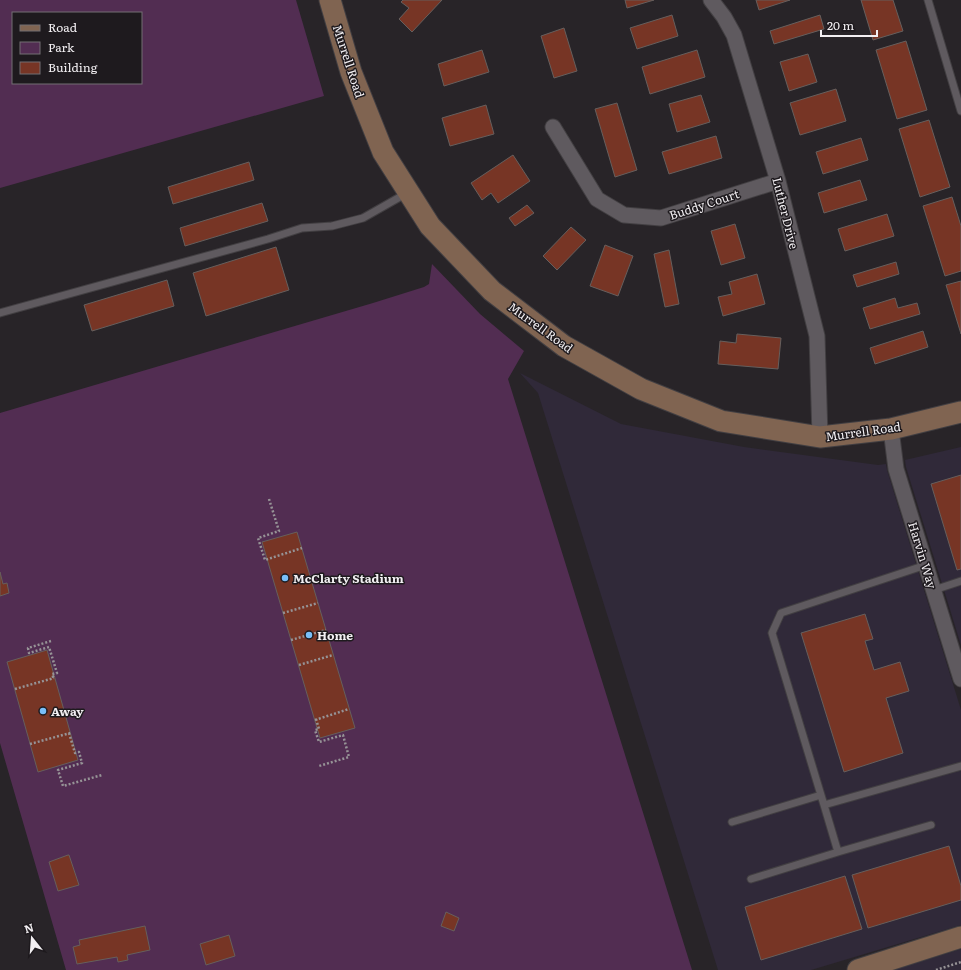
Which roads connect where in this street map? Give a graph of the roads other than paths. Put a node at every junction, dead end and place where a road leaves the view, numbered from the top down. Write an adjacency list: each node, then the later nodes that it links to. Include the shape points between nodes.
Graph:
1 (330, 0): 8 (street, Murrell Road, via 351,72 383,152)
2 (711, 0): 7 (street, Luther Drive, via 734,35)
3 (928, 0): 4 (lane)
4 (959, 98): 5 (lane)
5 (961, 111)
6 (553, 127): 7 (street, Buddy Court, via 597,199 624,215 661,218)
7 (778, 181): 12 (street, Luther Drive, via 817,336)
8 (409, 192): 9 (lane, via 363,218 332,226 302,228); 12 (street, Murrell Road, via 430,226 492,291 564,346 642,389 721,421)
9 (0, 314)
10 (961, 412): 11 (street, Murrell Road)
11 (891, 429): 12 (street, Murrell Road); 13 (street, Harvin Way, via 896,469)
12 (820, 437)
13 (926, 565): 15 (street, Harvin Way); 18 (lane, via 781,613 772,633)
14 (961, 581): 15 (lane)
15 (934, 590): 16 (street, Harvin Way)
16 (961, 679)
17 (961, 766): 19 (lane)
18 (821, 795): 19 (lane); 20 (lane)
19 (824, 805): 22 (lane)
20 (732, 822)
21 (931, 825): 22 (lane)
22 (838, 852): 23 (lane)
23 (751, 879)
24 (961, 938): 25 (street)
25 (858, 970)

